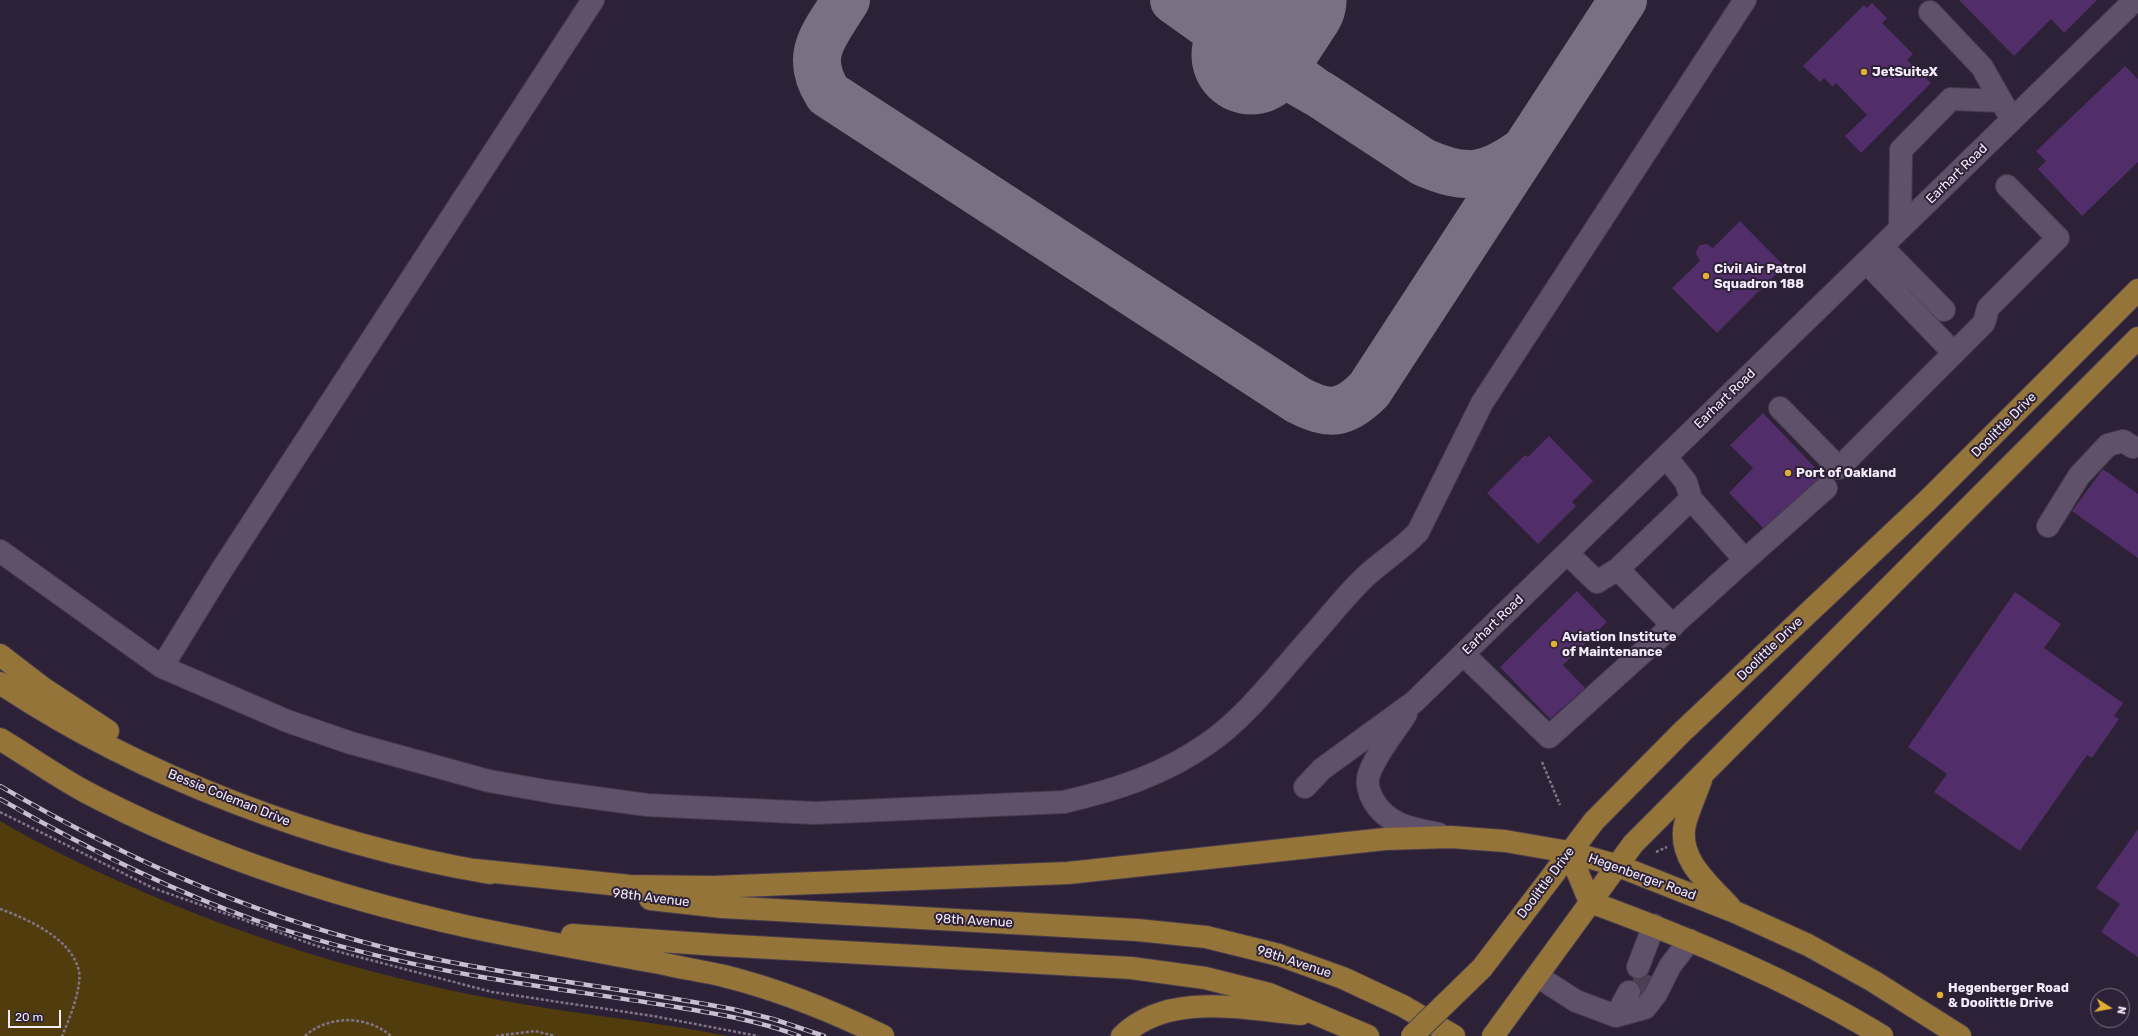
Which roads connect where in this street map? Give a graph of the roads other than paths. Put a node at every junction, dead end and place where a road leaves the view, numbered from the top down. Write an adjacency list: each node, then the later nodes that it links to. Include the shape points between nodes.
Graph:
1 (593, 0): 28 (street, via 221,571)
2 (1745, 0): 28 (street, via 1482,402 1418,532 1365,576 1238,718 1201,748 1174,765 1136,782 1101,794 1064,802 896,810 815,813 647,804 489,781 358,745 287,721)
3 (2135, 0): 6 (street, Earhart Road)
4 (1930, 12): 5 (street, via 1982,67)
5 (2001, 101): 6 (street); 8 (street, via 1952,99 1901,150)
6 (2013, 120): 8 (street, Earhart Road)
7 (2007, 186): 14 (street, via 2058,238 1988,308 1984,323)
8 (1900, 229): 9 (street, Earhart Road)
9 (1882, 247): 10 (street, Earhart Road); 12 (street)
10 (1866, 262): 14 (street); 17 (street, Earhart Road)
11 (2138, 290): 36 (main road, Doolittle Drive, via 1928,500 1682,732 1594,821)
12 (1944, 310)
13 (2138, 338): 32 (main road)
14 (1954, 353): 15 (street, via 1839,468)
15 (1780, 408)
16 (2133, 446): 20 (street, via 2123,441 2108,445 2079,476)
17 (1666, 457): 19 (street, via 1686,482); 22 (street, Earhart Road)
18 (1826, 488): 23 (street)
19 (1691, 499): 23 (street); 24 (street)
20 (2048, 526)
21 (0, 550): 28 (street)
22 (1567, 553): 24 (street, via 1597,582); 26 (street, Earhart Road)
23 (1745, 560): 25 (street)
24 (1618, 569): 25 (street)
25 (1672, 626): 26 (street, via 1549,738)
26 (1463, 654): 30 (street, Earhart Road)
27 (0, 655): 34 (main road, via 44,688 120,738)
28 (162, 667)
29 (0, 683): 34 (main road, Bessie Coleman Drive, via 34,706 129,756)
30 (1414, 702): 33 (street, Earhart Road, via 1322,769); 35 (street, via 1375,760 1368,776 1369,793 1380,812 1398,823)
31 (0, 739): 41 (main road, via 83,790 151,824 223,853 352,896)
32 (1704, 772): 37 (main road, via 1633,844); 40 (main road, via 1685,825 1685,844 1692,864)
33 (1305, 787)
34 (214, 794): 38 (main road, Bessie Coleman Drive, via 298,826 376,848)
35 (1451, 837): 36 (main road, via 1505,841); 38 (main road, via 1385,839 1068,873 713,887 630,886)
36 (1569, 852): 37 (main road, Hegenberger Road); 39 (main road, Hegenberger Road); 44 (main road, Doolittle Drive)
37 (1616, 865): 39 (main road); 40 (main road, Hegenberger Road)
38 (476, 870): 55 (main road, 98th Avenue, via 631,897 722,907 1137,930 1206,937 1279,955 1343,978 1403,1006)
39 (1590, 902): 42 (main road); 46 (main road)
40 (1735, 912): 58 (main road, Hegenberger Road, via 1808,945 1873,981)
41 (463, 925): 48 (main road, via 710,945 1131,968 1205,978 1269,994); 50 (main road, via 724,976 786,994 845,1017)
42 (1658, 927): 43 (main road); 45 (street)
43 (1690, 940): 49 (street, via 1670,966 1656,994 1645,1008); 57 (main road, via 1787,983)
44 (1482, 968): 53 (main road, bridge); 54 (main road, Doolittle Drive, bridge)
45 (1643, 969)
46 (1531, 984): 49 (street); 56 (main road)
47 (1634, 993): 49 (street)
48 (1326, 1016): 51 (main road, via 1216,1006 1183,1008 1150,1016); 52 (main road)
49 (1616, 1016)
50 (883, 1036)
51 (1122, 1036)
52 (1368, 1036)
53 (1412, 1036)
54 (1432, 1036)
55 (1454, 1036)
56 (1493, 1036)
57 (1882, 1036)
58 (1960, 1036)

